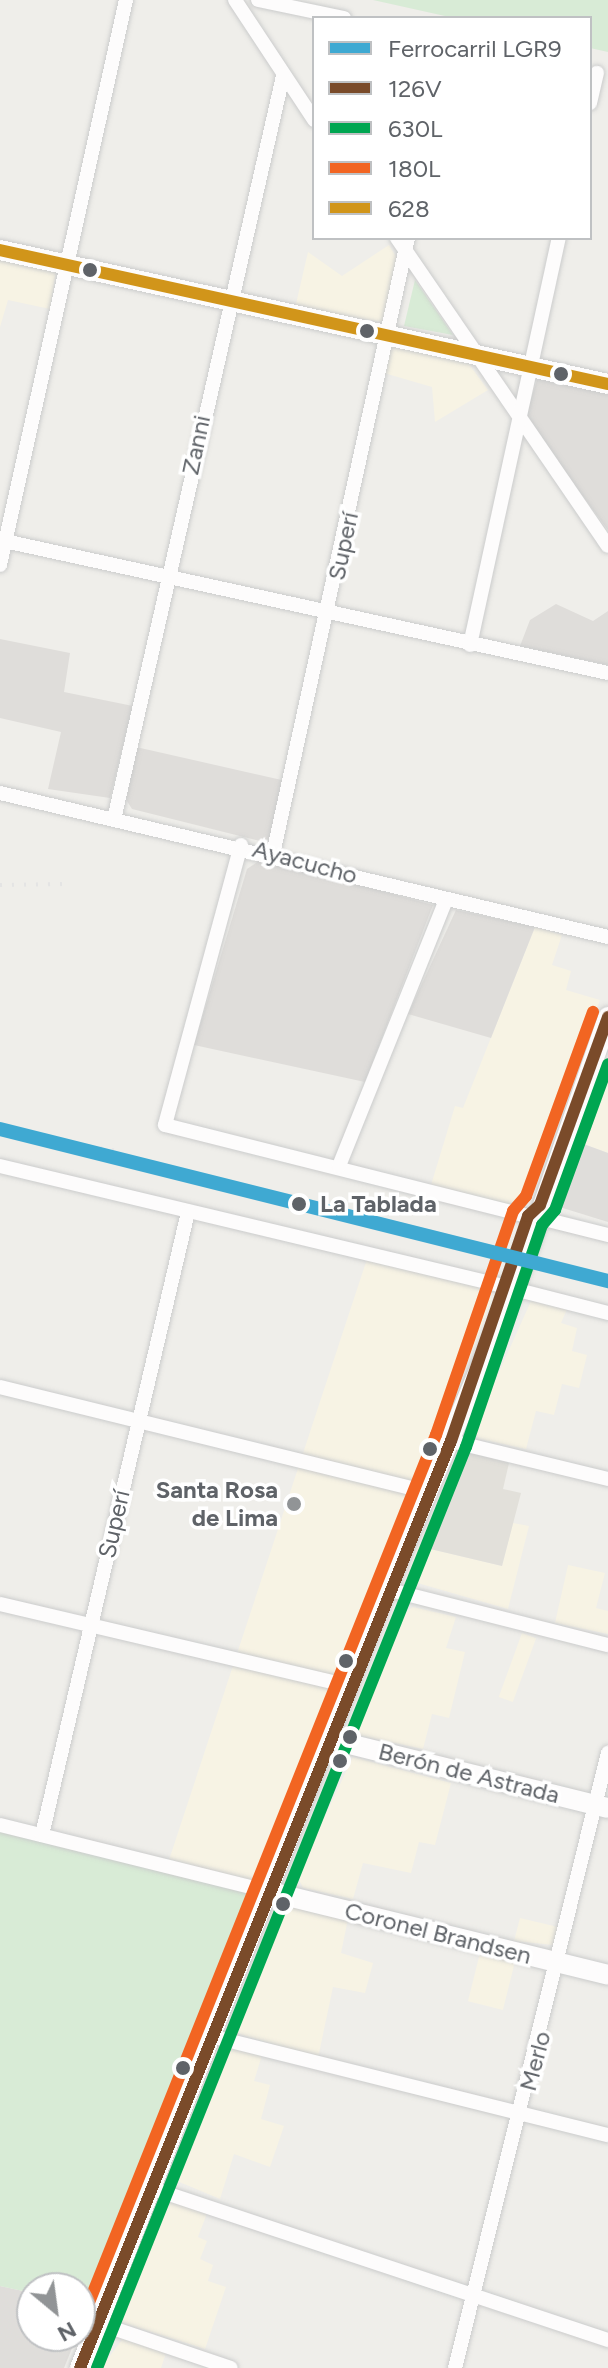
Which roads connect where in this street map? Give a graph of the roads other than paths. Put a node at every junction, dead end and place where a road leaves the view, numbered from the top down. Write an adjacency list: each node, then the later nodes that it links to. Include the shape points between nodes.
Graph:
1 (126, 0): 12 (street)
2 (235, 0): 6 (street)
3 (258, 0): 4 (street)
4 (334, 16)
5 (598, 74): 7 (street)
6 (283, 76): 8 (street); 13 (street, Zanni)
7 (592, 96)
8 (312, 117)
9 (559, 240): 16 (street)
10 (404, 242): 14 (street, Superí); 15 (street)
11 (0, 250): 12 (main road)
12 (68, 265): 13 (main road); 19 (street)
13 (227, 300): 14 (main road); 22 (street, Zanni)
14 (387, 334): 15 (main road); 23 (street, Superí)
15 (475, 354): 16 (main road); 18 (street)
16 (530, 367): 17 (main road); 18 (street)
17 (608, 384)
18 (519, 421): 20 (street); 24 (street)
19 (3, 540): 21 (street); 22 (street)
20 (608, 546)
21 (0, 565)
22 (168, 575): 23 (street); 27 (street, Zanni)
23 (329, 613): 24 (street); 29 (street, Superí)
24 (470, 645): 25 (street)
25 (608, 673)
26 (0, 793): 27 (street, Ayacucho)
27 (115, 815): 28 (street, Ayacucho)
28 (241, 845): 29 (street, Ayacucho); 34 (street, via 165,1116 172,1131)
29 (273, 854): 30 (street, Ayacucho)
30 (446, 900): 31 (street, Ayacucho); 34 (street)
31 (608, 937)
32 (608, 1017): 36 (main road)
33 (0, 1166): 35 (street)
34 (339, 1166): 36 (street)
35 (188, 1212): 38 (street); 41 (street, Superí)
36 (536, 1213): 37 (street); 38 (main road)
37 (608, 1235)
38 (507, 1293): 39 (street); 42 (main road)
39 (608, 1313)
40 (0, 1387): 41 (street)
41 (139, 1420): 44 (street); 47 (street, Superí)
42 (451, 1441): 43 (street); 44 (main road)
43 (608, 1479)
44 (430, 1493): 45 (main road)
45 (386, 1589): 48 (street); 49 (main road)
46 (0, 1604): 47 (street)
47 (90, 1626): 49 (street); 54 (street, Superí)
48 (608, 1645)
49 (350, 1686): 50 (main road)
50 (329, 1739): 52 (main road, Berón de Astrada); 55 (main road)
51 (608, 1753): 52 (street, Merlo)
52 (602, 1806): 56 (street, Merlo)
53 (0, 1825): 54 (street)
54 (42, 1835): 55 (street)
55 (267, 1891): 56 (main road, Coronel Brandsen); 58 (main road)
56 (560, 1964): 57 (main road, Coronel Brandsen); 59 (street, Merlo)
57 (608, 1975)
58 (210, 2036): 59 (street); 61 (main road)
59 (521, 2113): 60 (street); 62 (street, Merlo)
60 (608, 2135)
61 (151, 2188): 62 (street); 63 (main road)
62 (477, 2297): 64 (street); 67 (street, Merlo)
63 (98, 2323): 65 (main road); 66 (street)
64 (608, 2340)
65 (80, 2368)
66 (231, 2368)
67 (455, 2368)

